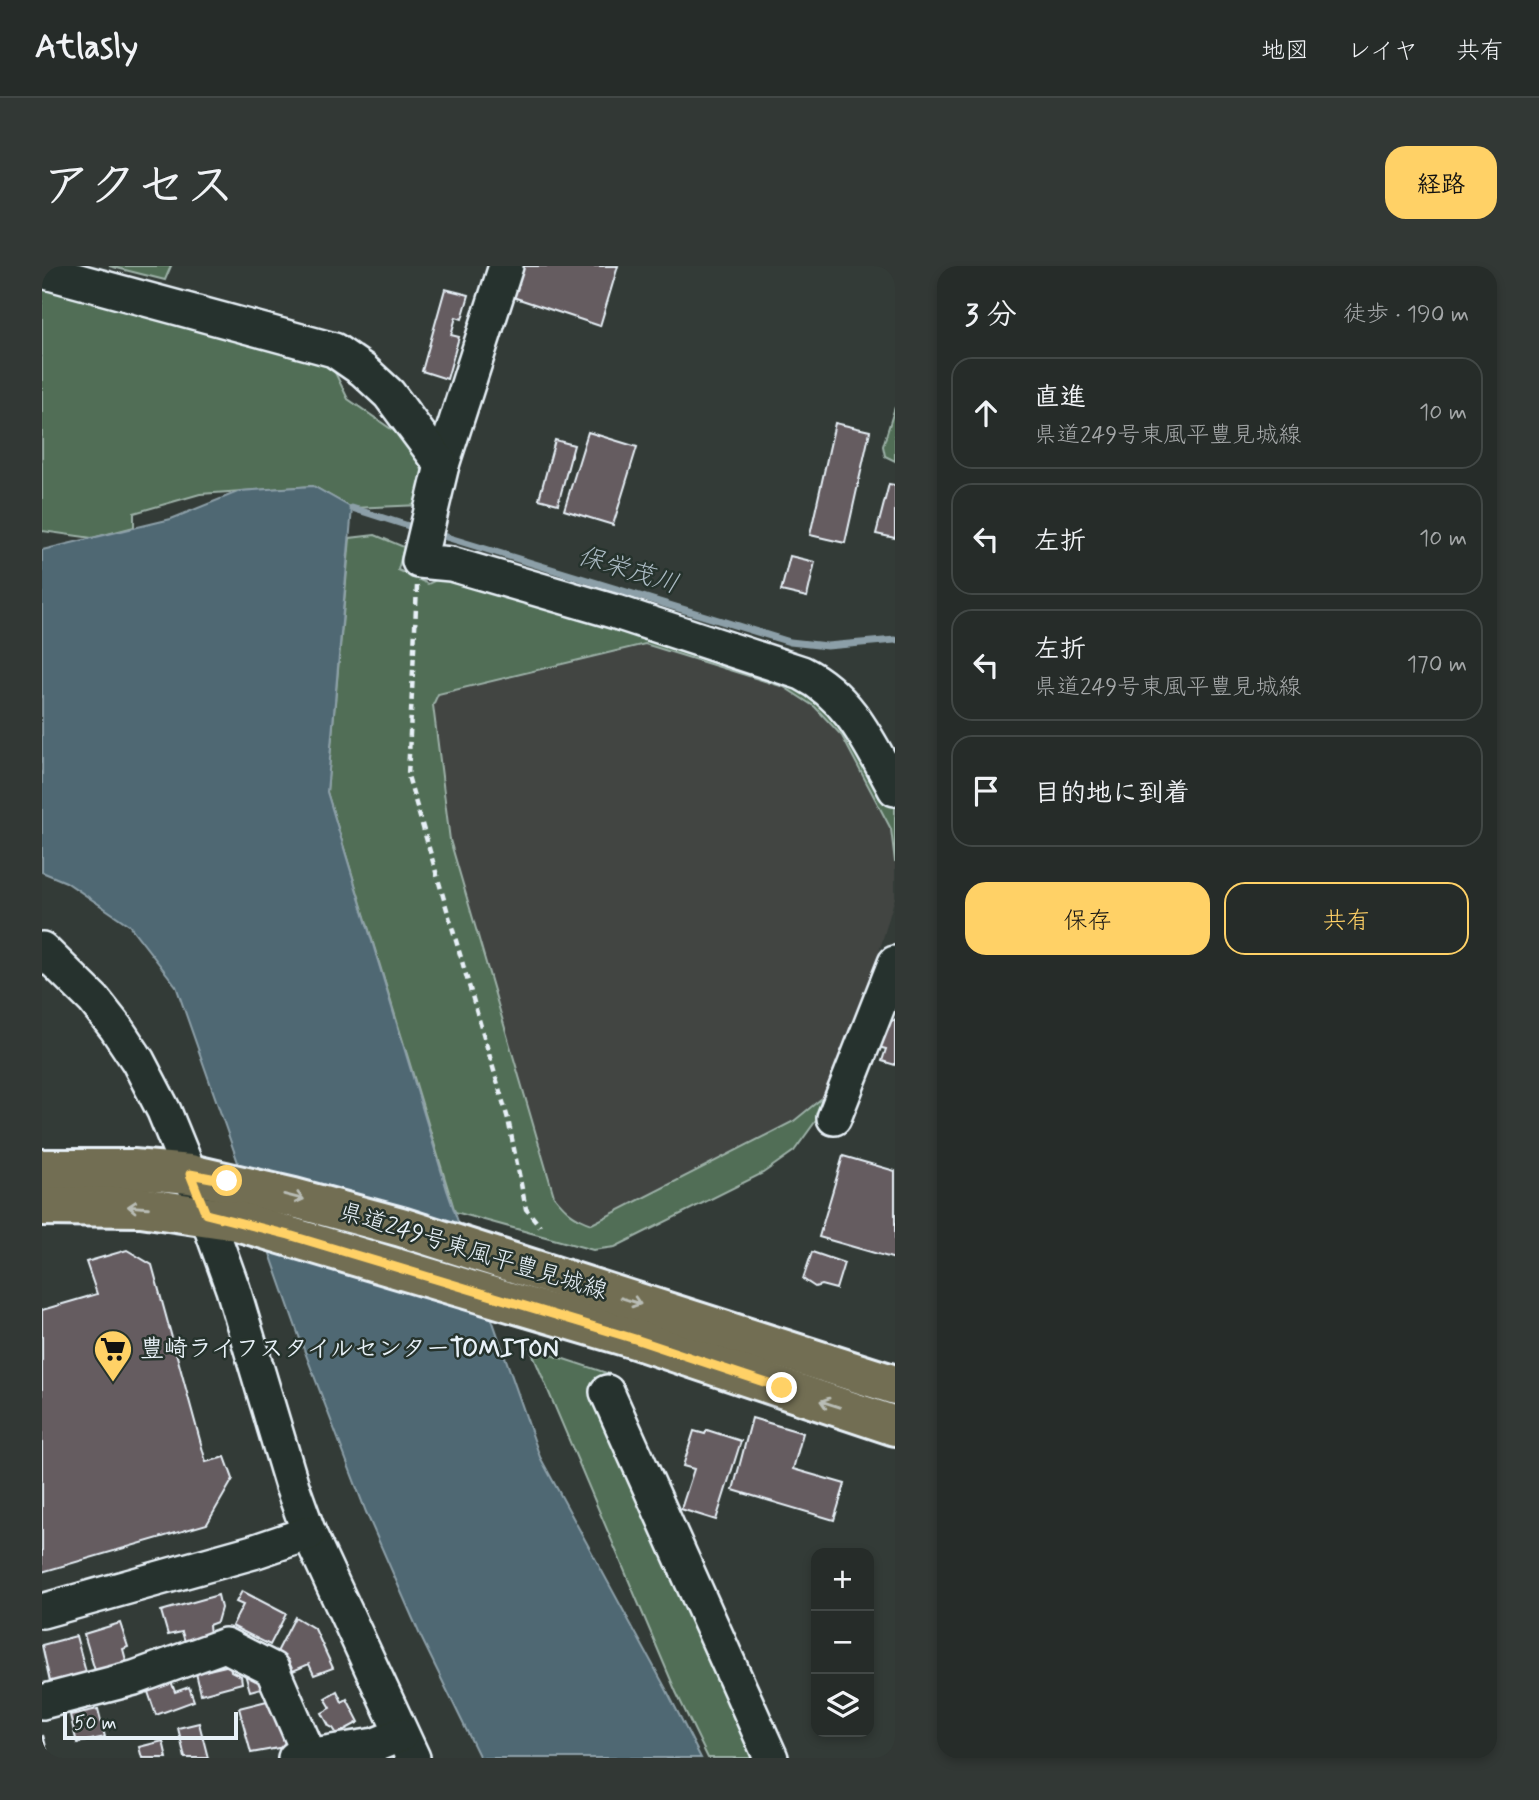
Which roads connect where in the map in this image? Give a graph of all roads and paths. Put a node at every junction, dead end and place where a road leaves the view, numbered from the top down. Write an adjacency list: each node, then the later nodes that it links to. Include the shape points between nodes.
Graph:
1 (506, 266): 3 (street)
2 (42, 271): 3 (street, via 334,350 389,394)
3 (442, 465): 4 (street)
4 (419, 561): 5 (street, via 451,564 616,612 802,673 820,682 855,716); 13 (path, via 408,776 508,1119 526,1209)
5 (895, 789)
6 (42, 949): 10 (street, via 116,1028 156,1094)
7 (895, 963): 8 (street)
8 (834, 1118)
9 (42, 1169): 10 (main road, 県道249号東風平豊見城線)
10 (190, 1174): 12 (street); 14 (main road, 県道249号東風平豊見城線, one-way to 14, via 348,1212)
11 (42, 1206): 12 (main road, 県道249号東風平豊見城線, one-way to 11, via 141,1207)
12 (222, 1218): 16 (main road, 県道249号東風平豊見城線, one-way to 12, via 635,1339); 17 (street, via 235,1296)
13 (540, 1226)
14 (895, 1385)
15 (607, 1392): 22 (street)
16 (895, 1426)
17 (309, 1533): 18 (street); 20 (street)
18 (42, 1611)
19 (42, 1703): 21 (street, via 134,1678 225,1645 272,1669)
20 (406, 1746): 21 (street, via 375,1745)
21 (302, 1756)
22 (771, 1758)

